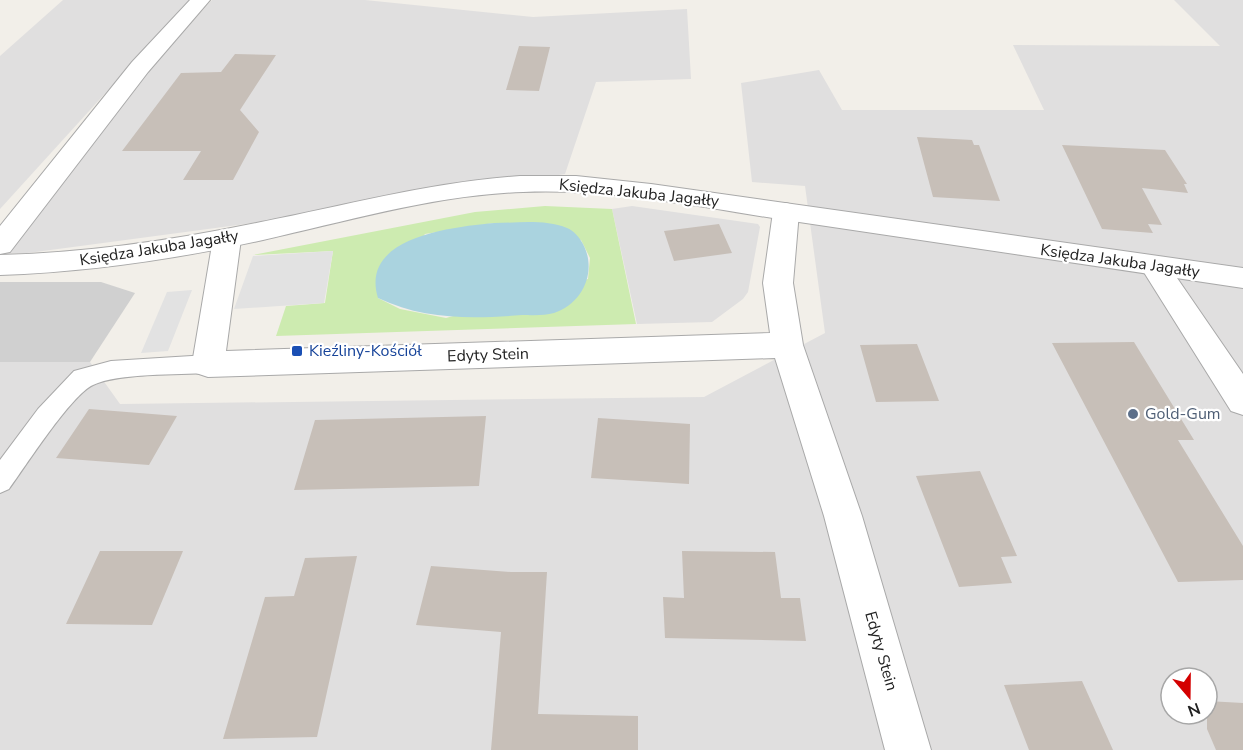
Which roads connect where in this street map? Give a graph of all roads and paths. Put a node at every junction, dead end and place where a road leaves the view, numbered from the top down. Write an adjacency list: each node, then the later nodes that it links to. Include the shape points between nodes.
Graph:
1 (200, 0): 4 (street, via 140,67)
2 (786, 212): 3 (street, Księdza Jakuba Jagałły, via 572,183 502,185 398,202); 6 (street, Księdza Jakuba Jagałły); 8 (street, Edyty Stein, via 778,283)
3 (227, 239): 5 (street, Księdza Jakuba Jagałły, via 125,256); 9 (street)
4 (0, 245)
5 (0, 265)
6 (1154, 266): 7 (street, Księdza Jakuba Jagałły); 10 (street)
7 (1243, 278)
8 (787, 345): 9 (street, Edyty Stein); 12 (street, Edyty Stein, via 843,516)
9 (208, 364): 11 (lane, via 111,370 83,378 47,416)
10 (1243, 401)
11 (0, 481)
12 (908, 750)

